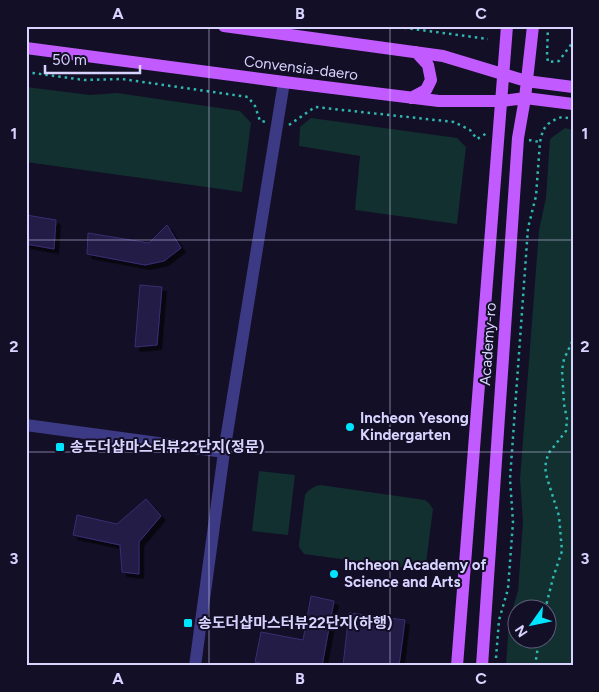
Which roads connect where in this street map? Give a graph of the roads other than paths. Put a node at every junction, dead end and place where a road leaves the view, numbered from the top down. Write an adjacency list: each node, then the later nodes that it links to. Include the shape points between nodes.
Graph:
1 (224, 26): 5 (main road, Convensia-daero)
2 (506, 26): 6 (main road, Academy-ro)
3 (533, 26): 7 (main road, Academy-ro)
4 (26, 48): 8 (main road, Convensia-daero)
5 (416, 52): 6 (main road, Convensia-daero, via 443,56); 10 (main road, via 428,65 431,80 426,90)
6 (504, 74): 7 (main road, Convensia-daero); 12 (main road, Academy-ro)
7 (526, 81): 9 (main road, Convensia-daero); 11 (main road, Academy-ro)
8 (284, 82): 10 (main road, Convensia-daero); 15 (street)
9 (573, 87)
10 (411, 98): 12 (main road, Convensia-daero)
11 (525, 98): 12 (main road, Convensia-daero); 13 (main road, Convensia-daero); 18 (main road, Academy-ro, via 518,138)
12 (502, 101): 17 (main road, Academy-ro)
13 (573, 104)
14 (26, 425): 15 (street)
15 (224, 452): 16 (street)
16 (195, 666)
17 (457, 666)
18 (482, 666)

